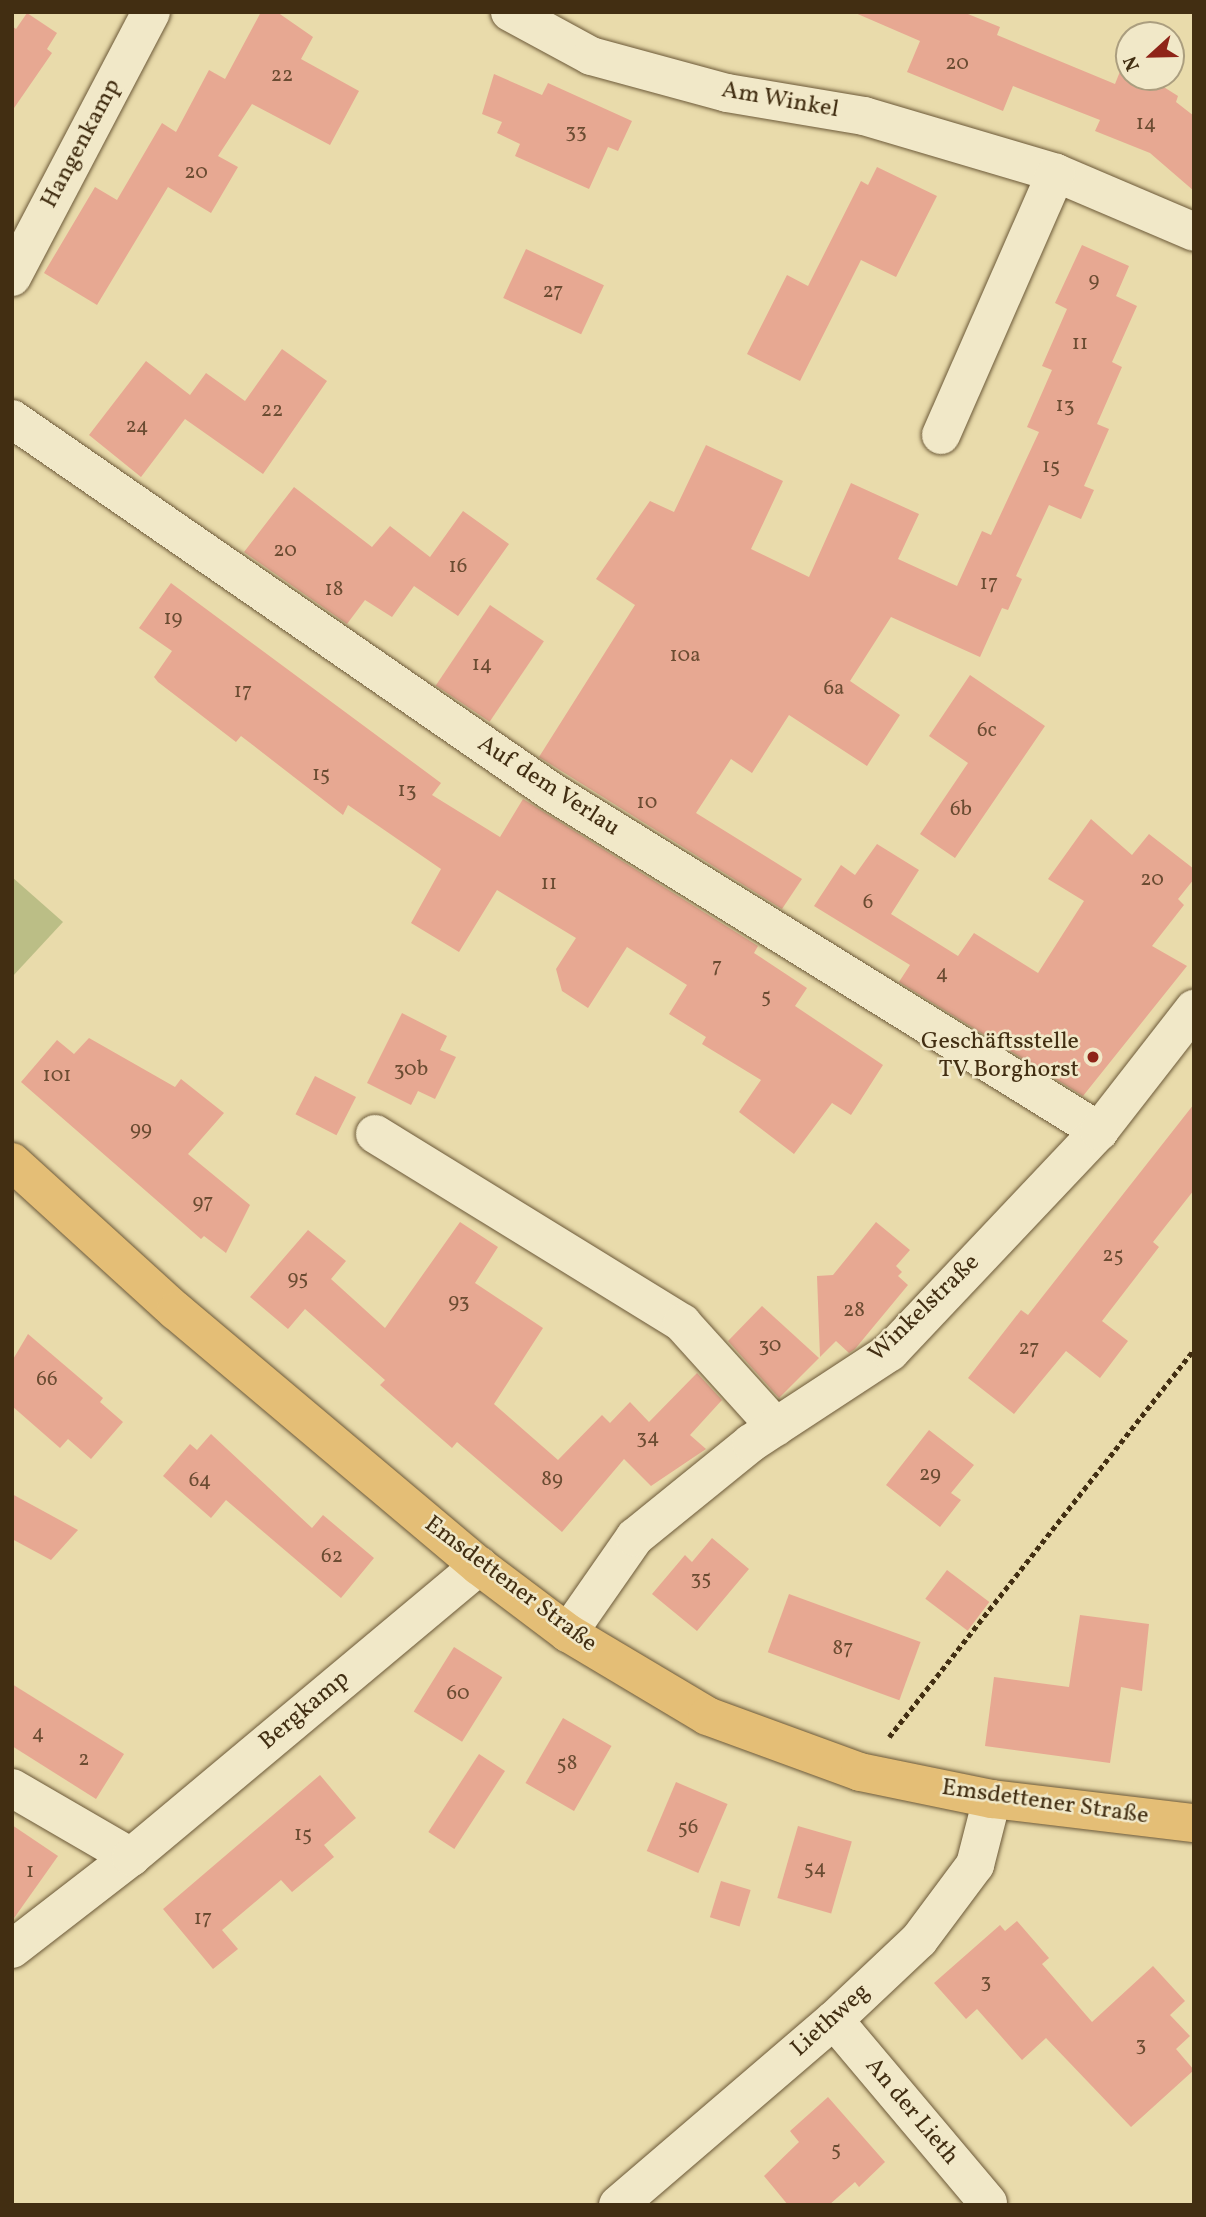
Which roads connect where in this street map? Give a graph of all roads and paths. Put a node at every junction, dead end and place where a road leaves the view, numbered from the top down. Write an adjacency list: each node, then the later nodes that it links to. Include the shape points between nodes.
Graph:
1 (152, 12): 5 (street, Hangenkamp)
2 (510, 12): 3 (street, Am Winkel, via 591,57 727,93 864,116)
3 (1056, 173): 4 (street, Am Winkel); 7 (street)
4 (1194, 232)
5 (12, 277)
6 (12, 419): 9 (street, Auf dem Verlau, via 552,792)
7 (941, 435)
8 (1194, 1009): 9 (street, Winkelstraße)
9 (1099, 1131): 13 (street, Winkelstraße, via 890,1352)
10 (375, 1134): 13 (street, via 673,1317)
11 (12, 1162): 14 (main road, Emsdettener Straße, via 176,1311)
12 (1194, 1350): 16 (path)
13 (776, 1427): 15 (street, Winkelstraße, via 635,1537)
14 (478, 1566): 15 (main road, Emsdettener Straße); 20 (street, Bergkamp)
15 (568, 1633): 16 (main road, Emsdettener Straße, via 707,1716)
16 (860, 1772): 18 (main road, Emsdettener Straße)
17 (12, 1788): 20 (street)
18 (992, 1799): 19 (main road, Emsdettener Straße); 22 (street, Liethweg, via 975,1865 919,1940)
19 (1194, 1823)
20 (131, 1857): 21 (street, Bergkamp)
21 (12, 1949)
22 (834, 2021): 23 (street, An der Lieth); 24 (street, Liethweg)
23 (988, 2203)
24 (618, 2205)

